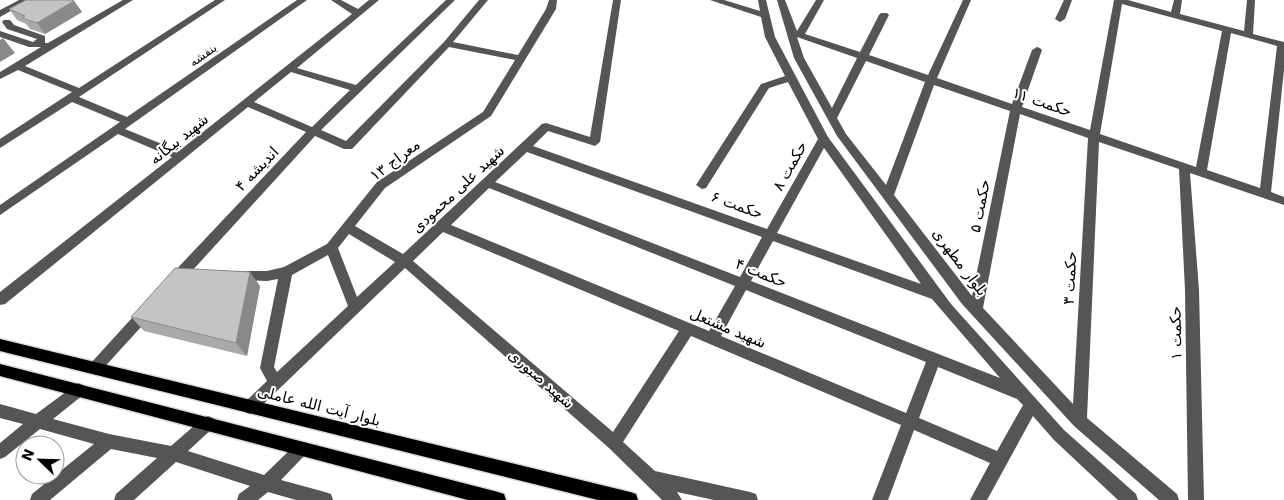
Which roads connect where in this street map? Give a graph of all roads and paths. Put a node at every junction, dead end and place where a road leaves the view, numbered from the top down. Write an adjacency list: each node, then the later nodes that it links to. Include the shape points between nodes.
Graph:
1 (129, 0): 31 (street)
2 (221, 0): 42 (street)
3 (303, 0): 48 (street, بنفشه)
4 (335, 0): 20 (street)
5 (451, 0): 41 (street, اندیشه ۴)
6 (553, 0): 35 (street, معراج ۱۳, via 551,10)
7 (617, 0): 54 (street, شهید علی محمودی, via 595,142 546,127)
8 (714, 0): 21 (street)
9 (762, 0): 21 (street)
10 (781, 0): 27 (street, بلوار مطهری)
11 (820, 0): 27 (street)
12 (967, 0): 40 (street)
13 (1068, 0): 24 (street)
14 (1118, 0): 23 (street); 51 (street, حکمت ۳)
15 (1178, 0): 23 (street)
16 (1251, 0): 29 (street)
17 (371, 1): 20 (street, شهید بیگانه)
18 (480, 1): 30 (street)
19 (30, 2): 25 (street)
20 (359, 14): 37 (street, شهید بیگانه)
21 (764, 15): 39 (street, via 770,37)
22 (884, 15): 34 (street)
23 (1175, 15): 26 (street)
24 (1060, 19)
25 (3, 20): 31 (street, via 10,27 42,38)
26 (1227, 29): 29 (street); 57 (street)
27 (795, 33): 34 (street, حکمت ۱۱); 44 (street, بلوار مطهری, via 799,58)
28 (0, 34): 31 (street, via 32,46)
29 (1248, 35): 32 (street)
30 (447, 44): 35 (street); 50 (street, via 348,146)
31 (45, 45): 36 (street)
32 (1283, 45): 60 (street)
33 (1037, 50): 46 (street, حکمت ۵)
34 (862, 56): 40 (street, حکمت ۱۱); 47 (street)
35 (521, 58): 65 (street, معراج ۱۳, via 487,114 382,185)
36 (17, 66): 38 (street); 42 (street)
37 (290, 69): 41 (street); 43 (street, شهید بیگانه)
38 (0, 76)
39 (791, 78): 45 (street); 59 (street, via 765,86)
40 (931, 80): 46 (street, حکمت ۱۱); 61 (street)
41 (357, 89): 50 (street, اندیشه ۴)
42 (76, 95): 48 (street); 53 (street)
43 (247, 103): 50 (street); 55 (street, شهید بیگانه)
44 (825, 104): 45 (street); 47 (street, بلوار مطهری)
45 (806, 107): 52 (street)
46 (1016, 109): 51 (street, حکمت ۱۱); 79 (street, حکمت ۵)
47 (832, 118): 61 (street, بلوار مطهری)
48 (129, 122): 49 (street, بنفشه)
49 (117, 130): 55 (street); 63 (street, بنفشه)
50 (313, 132): 70 (street, اندیشه ۴)
51 (1094, 136): 56 (street, حکمت ۱۱); 91 (street, حکمت ۳)
52 (823, 139): 66 (street, حکمت ۸); 75 (street)
53 (0, 144)
54 (526, 147): 58 (street, شهید علی محمودی); 66 (street, حکمت ۶)
55 (181, 156): 76 (street, شهید بیگانه)
56 (1184, 166): 57 (street, حکمت ۱۱); 116 (street, حکمت ۱, via 1192,290)
57 (1201, 172): 60 (street, حکمت ۱۱)
58 (487, 183): 64 (street, شهید علی محمودی); 73 (street, حکمت ۴)
59 (702, 185)
60 (1265, 194): 62 (street, حکمت ۱۱)
61 (888, 195): 79 (street, بلوار مطهری)
62 (1284, 201)
63 (0, 211)
64 (442, 226): 68 (street, شهید علی محمودی); 80 (street, شهید مشتعل)
65 (347, 227): 67 (street, معراج ۱۳); 68 (street, شهید صبوری)
66 (770, 235): 73 (street, حکمت ۸); 75 (street, حکمت ۶)
67 (331, 247): 69 (street, معراج ۱۳); 78 (street)
68 (405, 261): 78 (street, شهید علی محمودی); 96 (street, شهید صبوری)
69 (286, 272): 72 (street, معراج ۱۳, via 267,276); 86 (street, via 267,368)
70 (180, 274): 71 (street); 74 (street, اندیشه ۴)
71 (200, 275)
72 (228, 275)
73 (743, 284): 81 (street, حکمت ۸); 83 (street, حکمت ۴)
74 (167, 289)
75 (937, 295): 88 (street)
76 (0, 300)
77 (154, 303): 84 (street)
78 (355, 308): 86 (street, شهید علی محمودی)
79 (976, 309): 91 (street, بلوار مطهری)
80 (688, 329): 81 (street, شهید مشتعل); 96 (street)
81 (712, 339): 93 (street, شهید مشتعل)
82 (0, 345): 84 (main road, بلوار آیت‌ الله عاملی)
83 (934, 359): 88 (street, حکمت ۴); 93 (street)
84 (95, 368): 89 (main road, بلوار آیت‌ الله عاملی)
85 (0, 370): 87 (main road)
86 (276, 382): 89 (street, شهید علی محمودی)
87 (78, 390): 92 (street); 94 (main road)
88 (1028, 399): 100 (street); 114 (street, via 1059,435)
89 (250, 407): 109 (main road, بلوار آیت‌ الله عاملی)
90 (0, 411): 92 (street)
91 (1079, 421): 115 (street, بلوار مطهری)
92 (39, 422): 95 (street); 98 (street)
93 (910, 422): 100 (street, شهید مشتعل); 112 (street)
94 (208, 423): 97 (main road); 99 (street)
95 (109, 441): 99 (street); 104 (street)
96 (614, 443): 101 (street, شهید صبوری)
97 (300, 450): 102 (street); 103 (main road)
98 (0, 452)
99 (173, 454): 102 (street); 105 (street)
100 (1002, 460): 113 (street)
101 (650, 478): 110 (street, شهید صبوری); 111 (street)
102 (266, 484): 106 (street); 107 (street)
103 (464, 496): 108 (main road)
104 (38, 500)
105 (122, 500)
106 (245, 500)
107 (325, 500)
108 (498, 500)
109 (630, 500)
110 (674, 500)
111 (750, 500)
112 (880, 500)
113 (978, 500)
114 (1130, 500)
115 (1171, 500)
116 (1196, 500)

